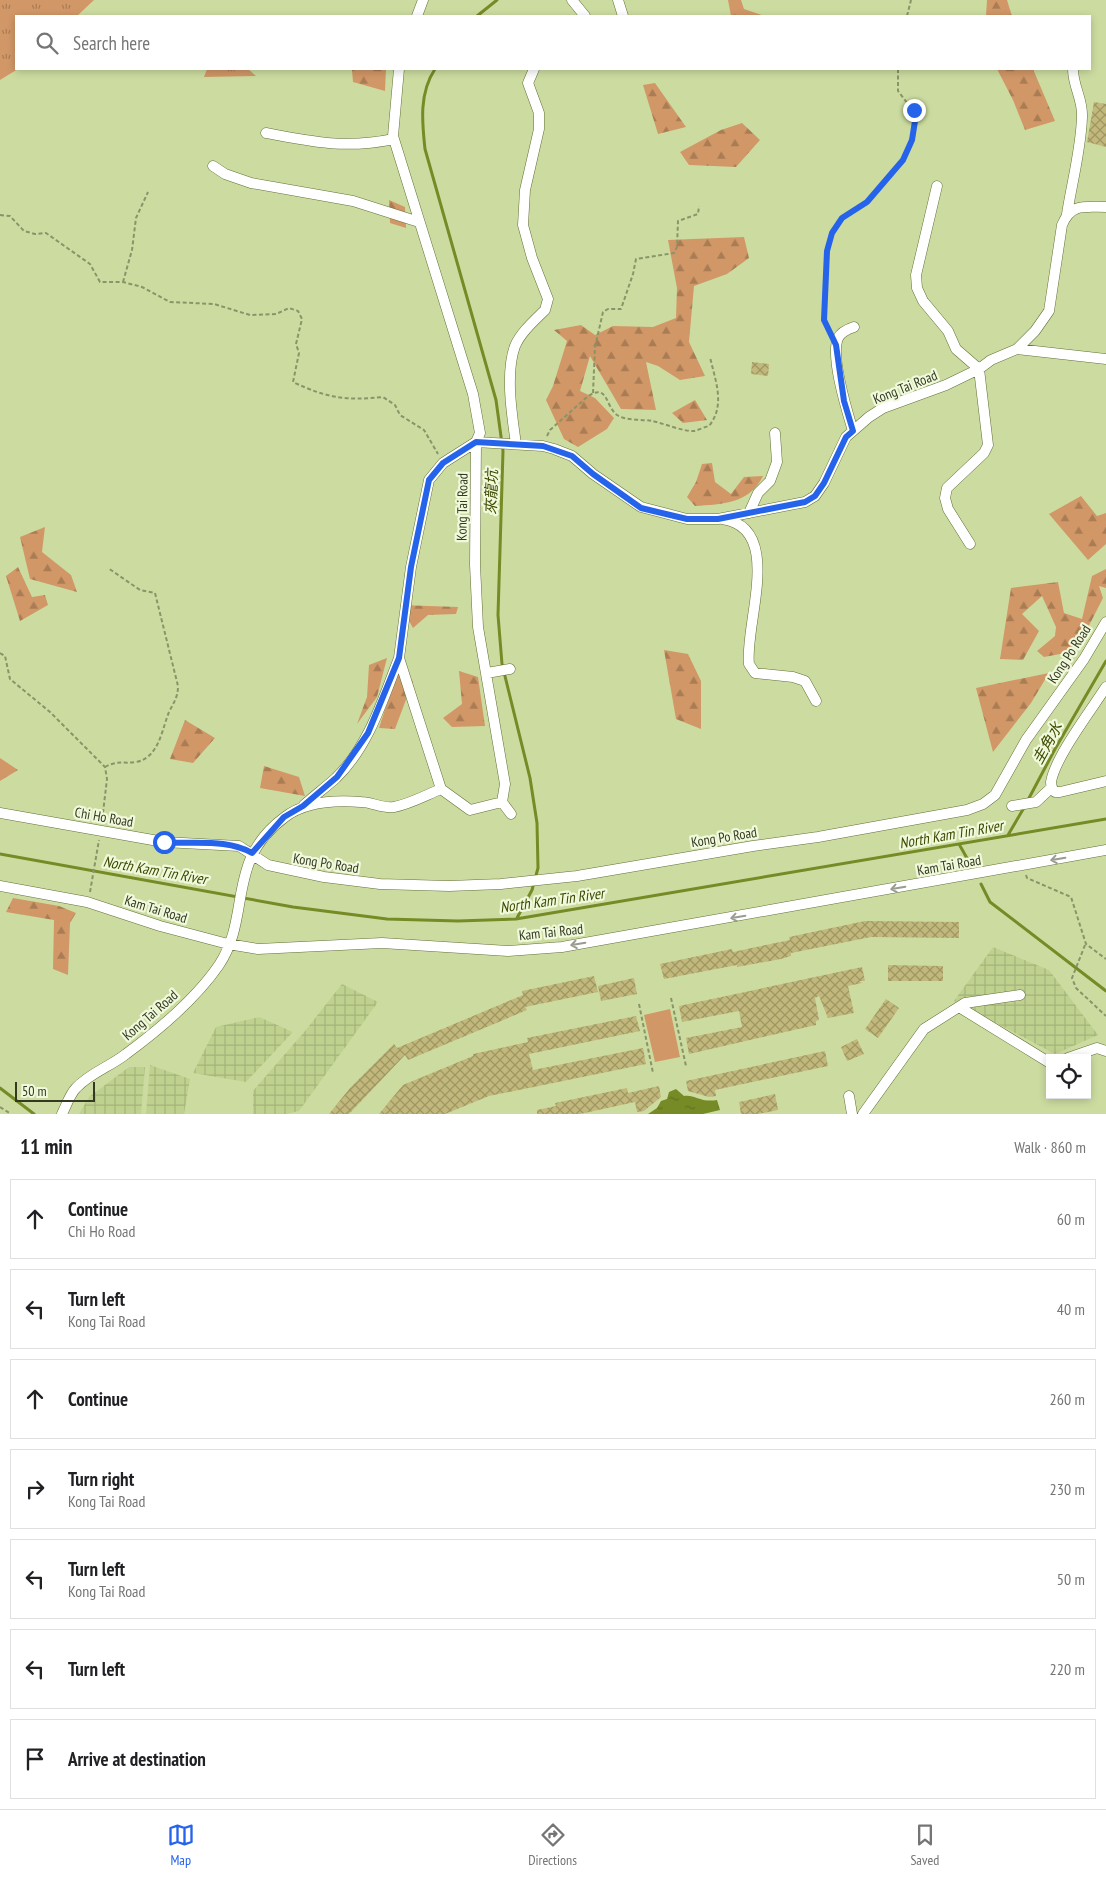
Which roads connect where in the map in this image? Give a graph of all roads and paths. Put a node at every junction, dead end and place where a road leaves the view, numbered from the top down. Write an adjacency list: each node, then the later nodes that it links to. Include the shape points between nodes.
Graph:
1 (423, 0): 5 (street)
2 (572, 0): 6 (street)
3 (618, 0): 7 (street)
4 (911, 0): 8 (path)
5 (417, 15)
6 (584, 15)
7 (623, 15)
8 (907, 15)
9 (399, 70): 14 (street)
10 (534, 70): 34 (street, via 528,83 539,113 539,130 522,213 532,258 548,305 520,336 512,360)
11 (898, 70): 25 (path, via 898,91 915,113 910,146 903,160 867,202 842,218 832,233 827,251 824,320)
12 (1073, 70): 20 (street, Kong Tai Road, via 1073,81 1081,97 1082,117)
13 (266, 133): 14 (street, via 327,144 352,145)
14 (394, 139): 22 (street)
15 (213, 166): 22 (street, via 251,183 354,201)
16 (938, 186): 29 (street, via 916,276 917,288 923,301 948,331 956,349)
17 (148, 192): 23 (path, via 136,218)
18 (699, 206): 30 (path, via 698,214 678,221 674,253 636,259 621,309 603,312 595,347)
19 (1106, 207): 20 (street, via 1080,207)
20 (1067, 214): 26 (street, Kong Tai Road, via 1062,225 1049,311 1035,332)
21 (0, 215): 23 (path, via 10,216 24,231 46,233 60,242 90,264 100,282)
22 (419, 222): 33 (street, via 473,394 480,433)
23 (123, 282): 36 (path, via 142,287 170,302 214,304 250,315 276,314 289,308 298,312 302,319 293,382 318,394 354,400 384,397 395,405 400,415 424,430)
24 (854, 327): 25 (street, via 839,336)
25 (836, 345): 31 (street, via 844,401)
26 (1017, 349): 28 (street); 29 (street, Kong Tai Road)
27 (710, 357): 30 (path, via 719,396 718,409 709,426 694,431 617,415 604,394)
28 (1106, 359)
29 (979, 369): 31 (street, Kong Tai Road, via 883,408); 39 (street, via 988,445 984,453 947,488 945,498)
30 (593, 393): 35 (path, via 550,430)
31 (853, 431): 37 (street, Kong Tai Road, via 846,437 815,496 793,506)
32 (775, 433): 37 (street, via 776,462 770,481 758,493)
33 (476, 442): 34 (street, Kong Tai Road); 36 (street); 45 (street, Kong Tai Road, via 478,627)
34 (512, 444): 35 (street, Kong Tai Road)
35 (543, 446): 38 (street, Kong Tai Road, via 572,456 641,508 687,519)
36 (443, 463): 43 (street, via 429,480 411,567)
37 (749, 513): 38 (street, Kong Tai Road)
38 (718, 519): 47 (street, via 743,527 753,539 757,581 748,664 755,673 805,681)
39 (970, 544)
40 (108, 568): 48 (path, via 140,590 155,594 178,696 163,735 152,752 137,762 116,762)
41 (1106, 622): 59 (street, Kong Po Road, via 1084,659 1026,740 1000,788 983,804 930,818 818,837 501,884 449,886 363,882 286,870 268,865)
42 (0, 653): 48 (path, via 5,656 10,679 50,712)
43 (399, 658): 50 (street); 53 (street, via 368,733 354,755 337,777)
44 (510, 668): 45 (street)
45 (487, 673): 52 (street, Kong Tai Road, via 506,784)
46 (1106, 687): 51 (street, via 1063,755 1051,780)
47 (816, 701)
48 (106, 767): 57 (path, via 108,779)
49 (1106, 781): 51 (street)
50 (440, 790): 52 (street, via 470,810); 53 (street, via 394,807 362,802)
51 (1056, 790): 54 (street, via 1036,802)
52 (502, 802): 56 (street)
53 (303, 806): 59 (street, via 284,817)
54 (1012, 806)
55 (0, 813): 57 (street, Chi Ho Road)
56 (511, 814)
57 (100, 830): 59 (street, Chi Ho Road, via 179,843 239,846); 62 (path)
58 (1106, 850): 60 (street, Kam Tai Road, one-way to 60)
59 (252, 853): 63 (street, Kong Tai Road, via 245,869)
60 (1024, 865): 63 (street, Kam Tai Road, one-way to 63, via 562,947 508,950 382,944 258,949); 64 (path, via 1027,878 1071,897)
61 (0, 886): 63 (street, Kam Tai Road, via 88,902)
62 (90, 894)
63 (228, 944): 78 (street, Kong Tai Road, via 219,964 194,994 153,1034 75,1088)
64 (1086, 944): 65 (path); 70 (path, via 1072,978 1076,988)
65 (1106, 960)
66 (1020, 995): 69 (street, via 965,1002)
67 (671, 998): 74 (path)
68 (638, 1004): 75 (path)
69 (959, 1007): 73 (street); 81 (street, via 924,1030)
70 (1106, 1016)
71 (1106, 1051): 72 (street, via 1097,1048)
72 (1080, 1054)
73 (1046, 1061)
74 (686, 1066)
75 (653, 1073)
76 (849, 1096): 80 (street)
77 (0, 1107): 79 (path)
78 (62, 1113)
79 (11, 1114)
80 (852, 1114)
81 (863, 1114)

